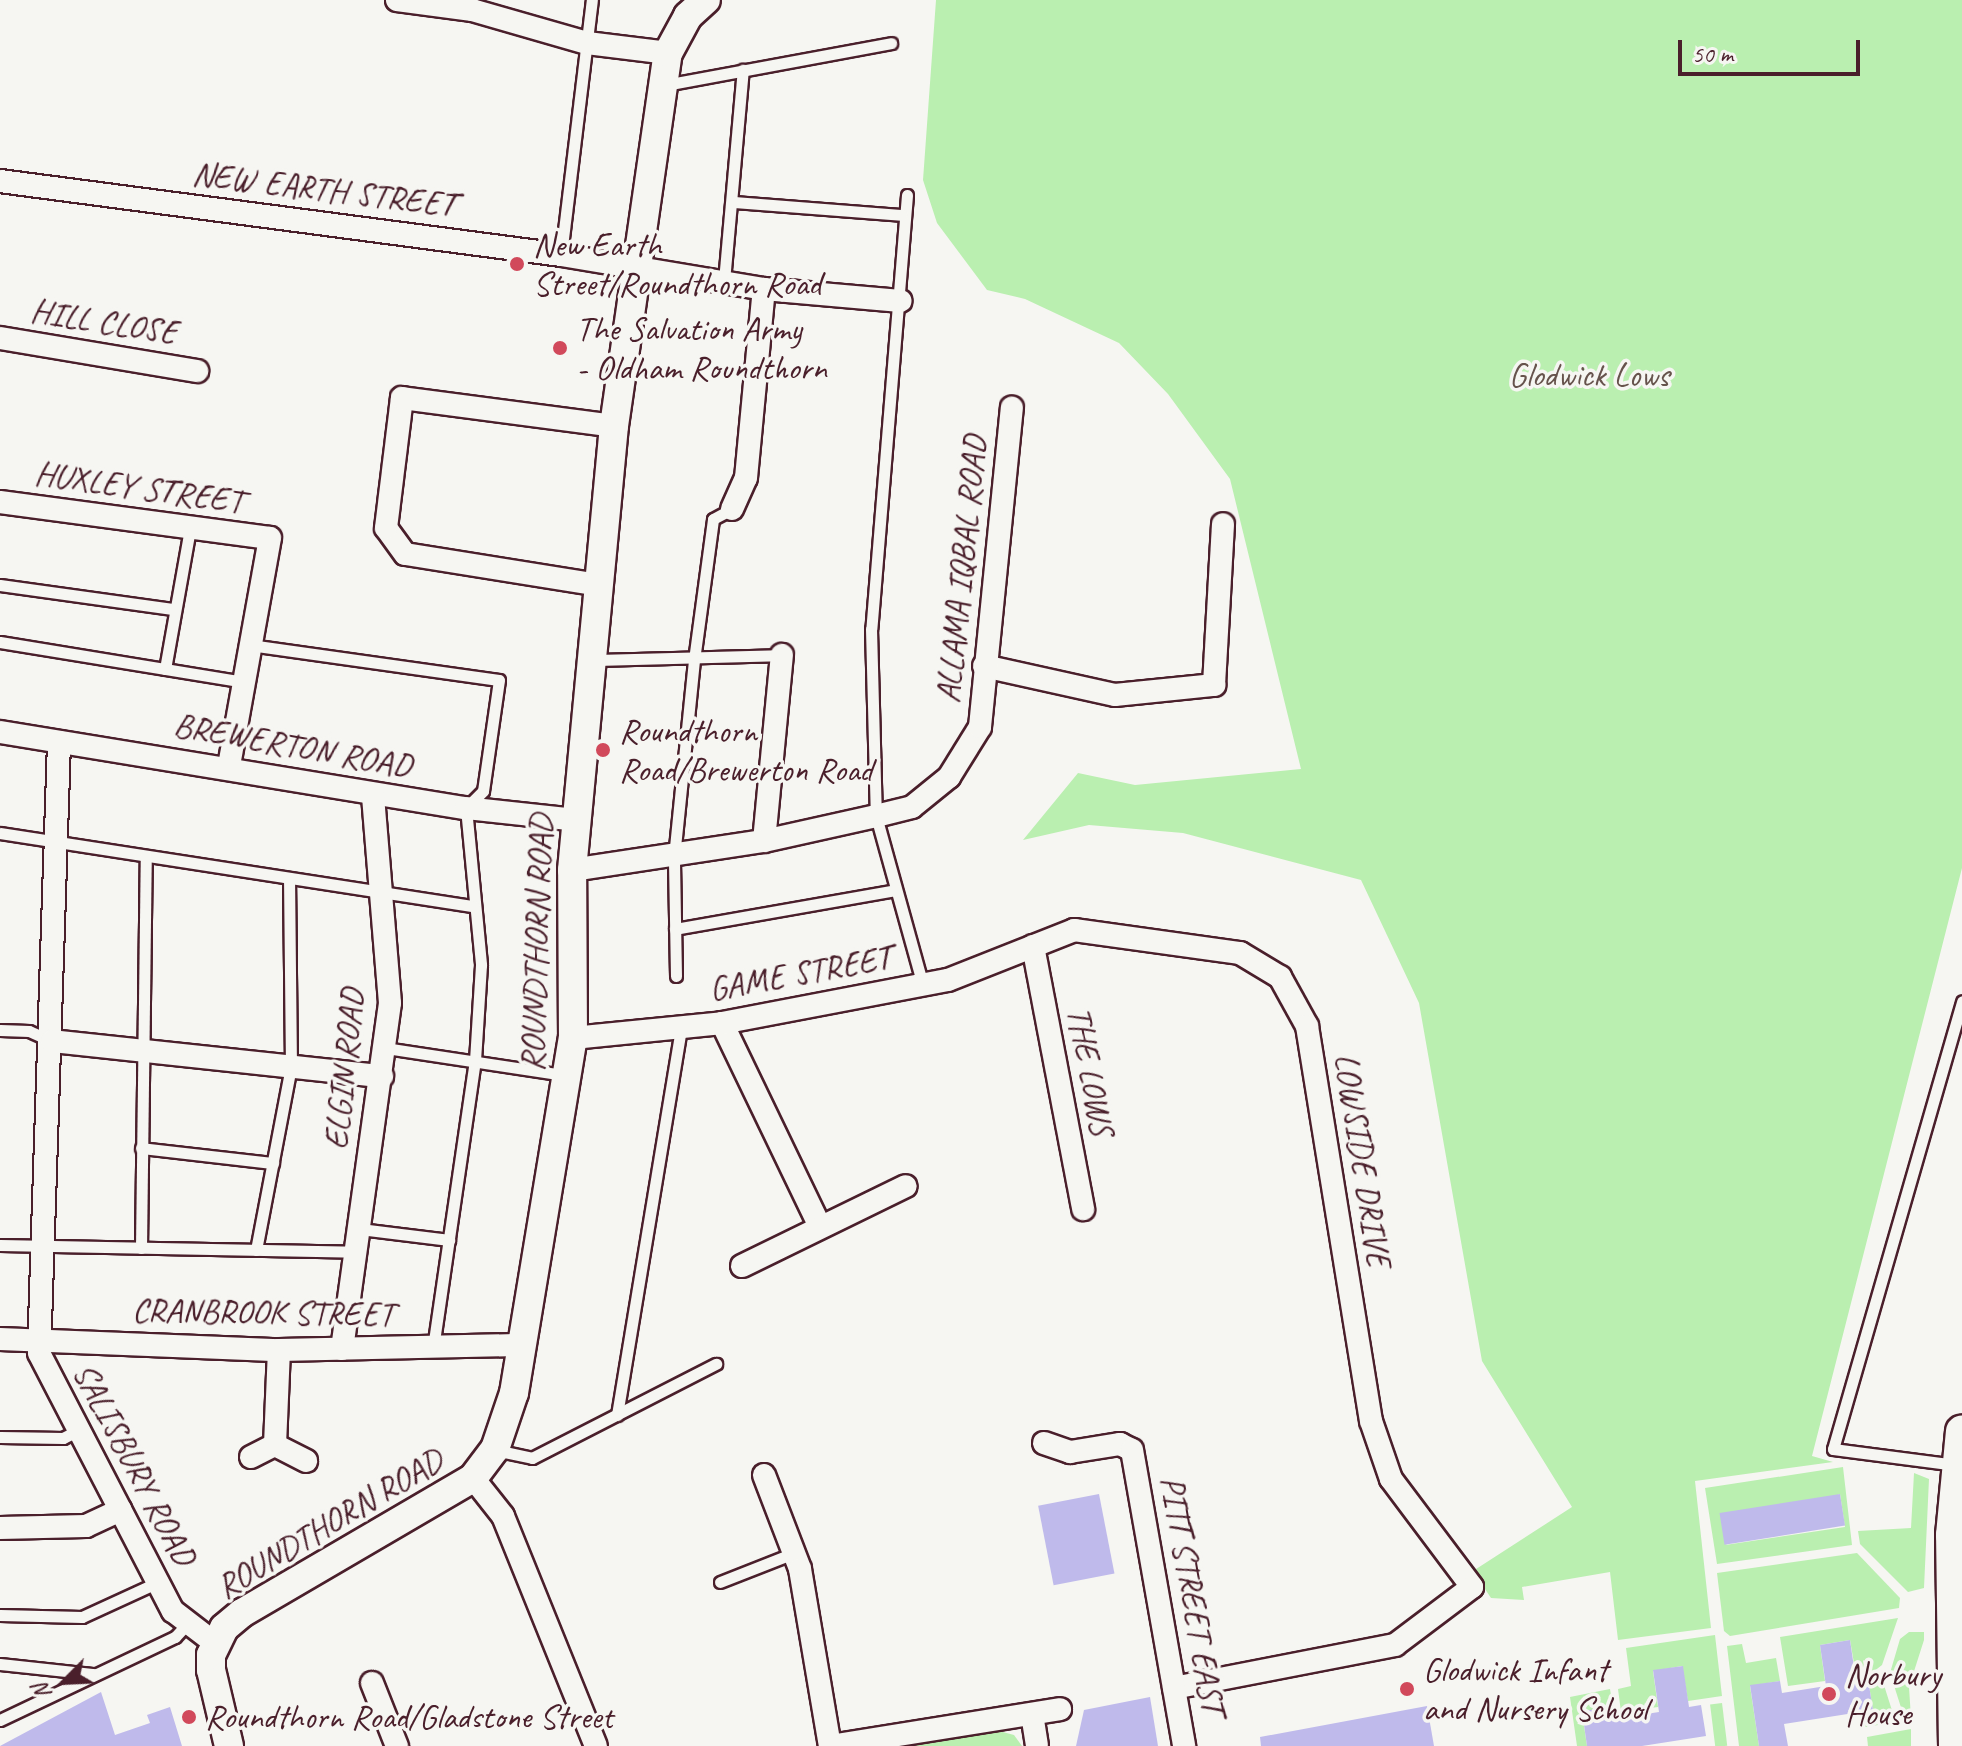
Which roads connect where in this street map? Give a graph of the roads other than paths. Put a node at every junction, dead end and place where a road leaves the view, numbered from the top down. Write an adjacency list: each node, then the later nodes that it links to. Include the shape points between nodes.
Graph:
1 (397, 0): 4 (street, via 472,10)
2 (592, 0): 4 (lane)
3 (706, 0): 6 (street, ROUNDTHORN ROAD, via 688,16)
4 (587, 43): 6 (street); 13 (lane)
5 (891, 43): 7 (lane)
6 (668, 53): 8 (street, ROUNDTHORN ROAD)
7 (743, 70): 8 (lane); 11 (lane)
8 (664, 85): 14 (street, ROUNDTHORN ROAD)
9 (1, 186): 13 (street, NEW EARTH STREET)
10 (907, 195): 12 (lane)
11 (733, 202): 12 (lane); 15 (lane)
12 (902, 215): 17 (lane)
13 (561, 255): 14 (street, NEW EARTH STREET)
14 (639, 269): 15 (street, NEW EARTH STREET); 21 (street, ROUNDTHORN ROAD)
15 (724, 281): 16 (street, NEW EARTH STREET)
16 (764, 289): 17 (street, NEW EARTH STREET); 23 (street, via 746,478)
17 (900, 301): 42 (lane, via 871,629)
18 (0, 338): 19 (street, HILL CLOSE)
19 (197, 371)
20 (1012, 408): 34 (street, ALLAMA IQBAL ROAD)
21 (614, 426): 27 (street, ROUNDTHORN ROAD); 27 (street, via 402,398 386,528 405,554)
22 (0, 502): 25 (street, HUXLEY STREET)
23 (732, 509): 33 (lane, via 713,519)
24 (1223, 524): 34 (street, via 1214,685 1115,695)
25 (190, 528): 28 (lane); 30 (street, HUXLEY STREET, via 270,538)
26 (0, 585): 28 (lane)
27 (599, 585): 32 (street, ROUNDTHORN ROAD)
28 (174, 609): 35 (lane)
29 (0, 642): 35 (lane)
30 (250, 645): 36 (street); 41 (lane, via 499,680 483,791)
31 (782, 655): 33 (lane); 45 (street)
32 (592, 660): 33 (lane); 43 (street, ROUNDTHORN ROAD)
33 (694, 660): 48 (lane)
34 (984, 666): 42 (street, ALLAMA IQBAL ROAD, via 980,727 949,777 912,807)
35 (165, 669): 36 (lane)
36 (244, 682): 39 (street)
37 (0, 732): 38 (street, BREWERTON ROAD)
38 (59, 742): 39 (street, BREWERTON ROAD); 46 (street, SALISBURY ROAD)
39 (229, 766): 40 (street, BREWERTON ROAD)
40 (373, 794): 41 (street, BREWERTON ROAD); 52 (street, ELGIN ROAD)
41 (466, 808): 43 (street, BREWERTON ROAD); 53 (lane)
42 (876, 816): 45 (street, ALLAMA IQBAL ROAD); 51 (lane)
43 (576, 820): 49 (street, ROUNDTHORN ROAD)
44 (0, 833): 46 (lane)
45 (764, 841): 48 (street, ALLAMA IQBAL ROAD)
46 (57, 843): 47 (lane); 63 (street, SALISBURY ROAD)
47 (146, 856): 50 (lane); 65 (lane)
48 (674, 857): 49 (street, ALLAMA IQBAL ROAD); 54 (lane)
49 (572, 870): 62 (street, ROUNDTHORN ROAD)
50 (289, 878): 52 (lane); 67 (lane)
51 (896, 890): 54 (lane); 57 (lane)
52 (381, 892): 53 (lane); 64 (street, ELGIN ROAD, via 390,1003)
53 (474, 906): 66 (lane, via 481,965)
54 (675, 929): 56 (lane)
55 (1033, 946): 57 (street, GAME STREET); 73 (street, THE LOWS); 112 (street, LOWSIDE DRIVE, via 1074,930 1098,932 1240,953 1280,977 1307,1026 1371,1421 1391,1479 1472,1587 1395,1645)
56 (676, 976)
57 (923, 985): 59 (street, GAME STREET)
58 (1962, 1001): 95 (lane, via 1833,1449)
59 (722, 1023): 60 (street, GAME STREET); 74 (street)
60 (681, 1028): 62 (street, GAME STREET); 89 (lane)
61 (0, 1030): 63 (lane, via 29,1031)
62 (573, 1038): 69 (street, ROUNDTHORN ROAD)
63 (52, 1041): 65 (street); 78 (street, SALISBURY ROAD)
64 (385, 1048): 66 (lane); 68 (street, ELGIN ROAD)
65 (140, 1051): 67 (street); 70 (lane)
66 (475, 1060): 69 (lane); 76 (lane)
67 (291, 1067): 68 (street); 71 (lane)
68 (382, 1076): 75 (street, ELGIN ROAD)
69 (569, 1076): 84 (street, ROUNDTHORN ROAD)
70 (141, 1148): 71 (lane); 79 (lane)
71 (273, 1163): 80 (lane)
72 (906, 1186): 74 (street)
73 (1083, 1209)
74 (820, 1227): 81 (street)
75 (358, 1240): 76 (lane); 80 (lane); 86 (street, ELGIN ROAD)
76 (449, 1240): 85 (lane)
77 (0, 1245): 78 (lane)
78 (38, 1246): 79 (lane); 83 (street, SALISBURY ROAD)
79 (141, 1248): 80 (lane)
80 (256, 1250)
81 (742, 1266)
82 (0, 1339): 83 (street, CRANBROOK STREET)
83 (39, 1341): 87 (street, CRANBROOK STREET); 90 (street, SALISBURY ROAD, via 39,1353)
84 (524, 1345): 85 (street, CRANBROOK STREET); 94 (street, ROUNDTHORN ROAD)
85 (433, 1348): 86 (street, CRANBROOK STREET)
86 (342, 1349): 87 (street, CRANBROOK STREET)
87 (279, 1350): 93 (street)
88 (716, 1364): 89 (lane)
89 (617, 1415): 94 (lane, via 532,1458)
90 (77, 1431): 91 (lane, via 63,1438); 100 (street, SALISBURY ROAD)
91 (0, 1437)
92 (1044, 1443): 112 (street, PITT STREET EAST, via 1070,1452 1120,1444 1132,1450)
93 (275, 1445): 96 (street); 97 (street)
94 (495, 1449): 99 (street, ROUNDTHORN ROAD)
95 (1960, 1451): 107 (main road)
96 (251, 1457)
97 (306, 1461)
98 (764, 1475): 102 (street)
99 (473, 1478): 108 (street, ROUNDTHORN ROAD, via 242,1613); 119 (street, via 503,1516)
100 (120, 1510): 101 (street, via 86,1526); 103 (street, SALISBURY ROAD)
101 (0, 1528)
102 (794, 1553): 104 (lane); 120 (street)
103 (158, 1582): 105 (lane, via 82,1617); 106 (street, SALISBURY ROAD)
104 (720, 1582)
105 (0, 1615)
106 (186, 1625): 108 (street, SALISBURY ROAD); 110 (lane, via 175,1637)
107 (1957, 1642): 122 (main road)
108 (216, 1644): 117 (street, ROUNDTHORN ROAD, via 211,1670)
109 (0, 1664): 110 (lane)
110 (95, 1674): 115 (lane)
111 (372, 1683): 118 (street)
112 (1174, 1688): 121 (street, PITT STREET EAST)
113 (1060, 1709): 114 (street)
114 (1032, 1714): 116 (street); 120 (street)
115 (0, 1720)
116 (1037, 1745)
117 (229, 1746)
118 (397, 1746)
119 (596, 1746)
120 (830, 1746)
121 (1184, 1746)
122 (1955, 1746)

